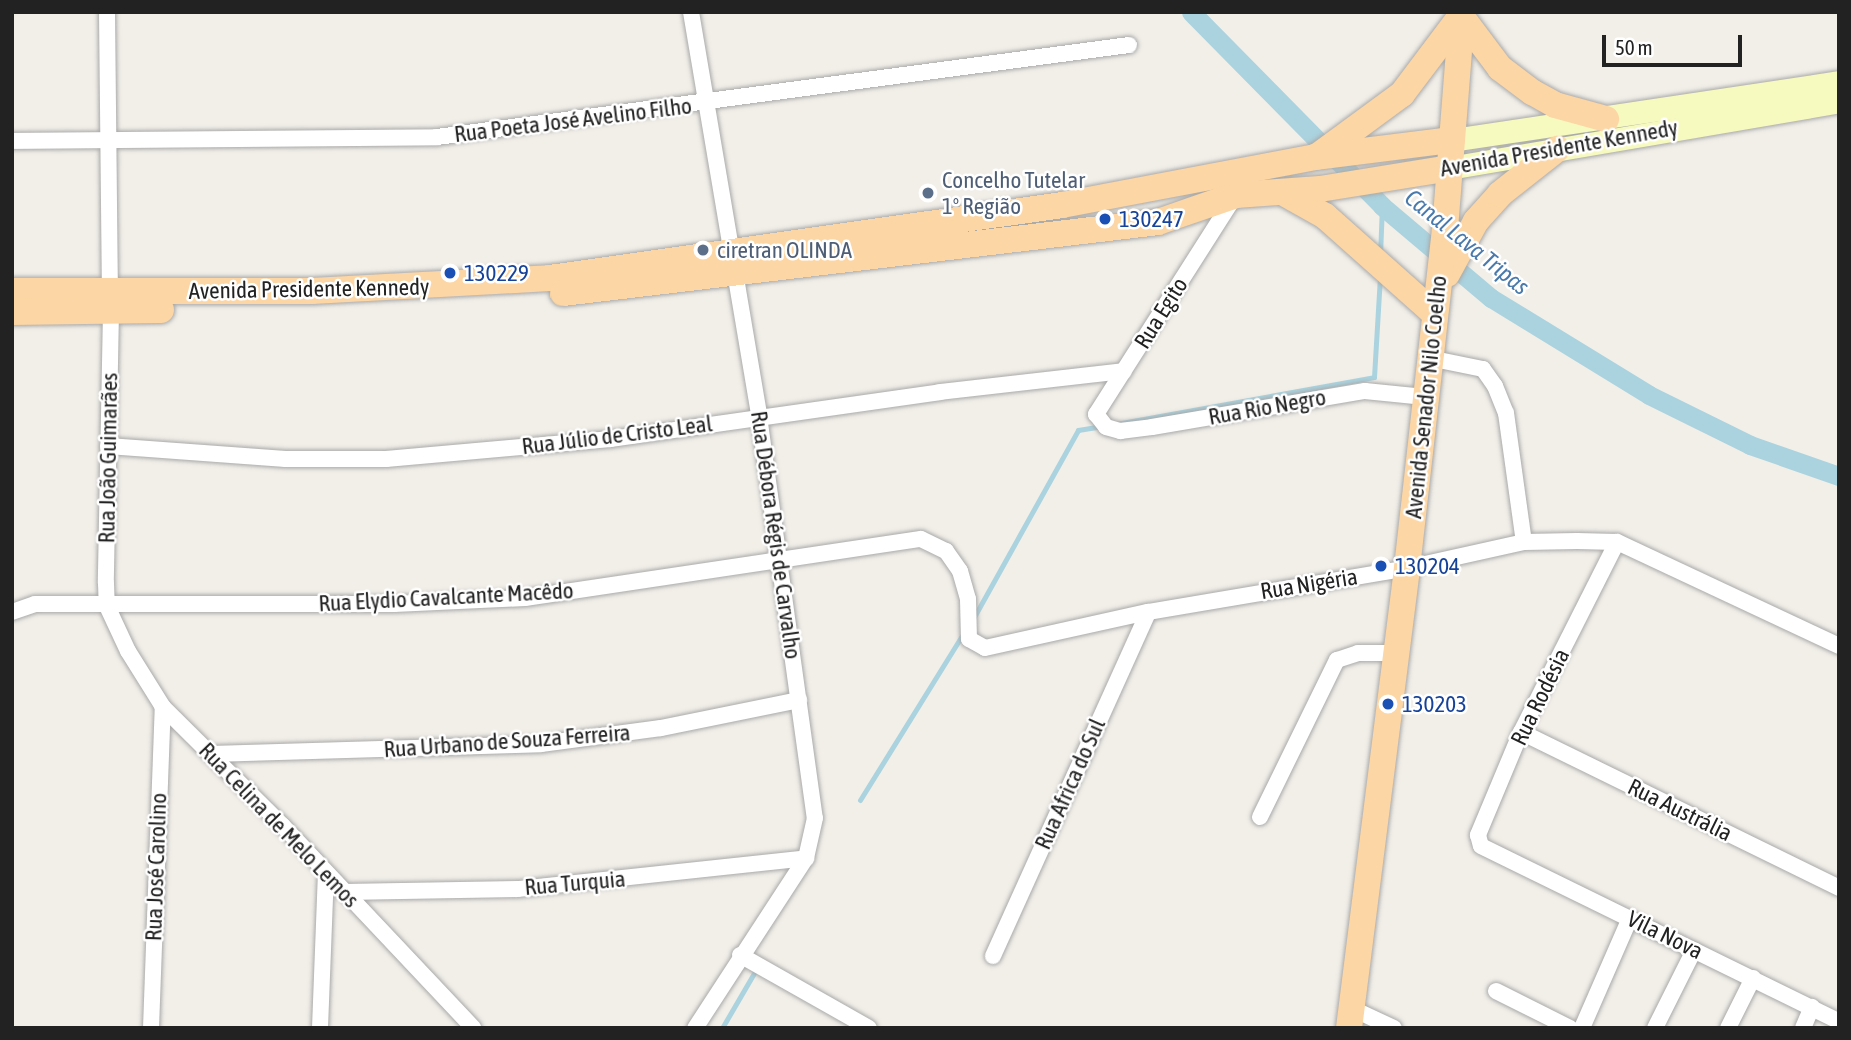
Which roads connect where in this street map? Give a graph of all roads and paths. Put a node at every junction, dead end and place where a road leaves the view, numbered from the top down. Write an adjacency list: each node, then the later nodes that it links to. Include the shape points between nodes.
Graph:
1 (107, 12): 10 (street, Rua João Guimarães)
2 (691, 12): 7 (street, Rua Débora Régis de Carvalho)
3 (1461, 14): 8 (main road, via 1500,68 1532,92 1555,105); 11 (main road, Avenida Senador Nilo Coelho); 12 (main road, via 1402,94)
4 (1129, 45): 7 (street, Rua Poeta José Avelino Filho)
5 (1839, 82): 8 (main road, Avenida Presidente Kennedy)
6 (1839, 101): 13 (main road, Avenida Presidente Kennedy)
7 (705, 103): 10 (street, Rua Poeta José Avelino Filho, via 437,137); 18 (street, Rua Débora Régis de Carvalho)
8 (1606, 119): 11 (main road, Avenida Presidente Kennedy)
9 (12, 141): 10 (street, Rua Poeta José Avelino Filho)
10 (109, 141): 20 (street, Rua João Guimarães)
11 (1452, 141): 12 (main road, Avenida Presidente Kennedy); 14 (main road, Avenida Senador Nilo Coelho)
12 (1357, 144): 15 (main road, Avenida Presidente Kennedy)
13 (1557, 149): 14 (main road, Avenida Presidente Kennedy); 17 (main road, via 1500,194)
14 (1449, 168): 16 (main road, Avenida Presidente Kennedy, via 1320,189); 17 (main road, Avenida Senador Nilo Coelho)
15 (1229, 184): 16 (main road, Avenida Presidente Kennedy); 18 (main road, Avenida Presidente Kennedy, via 1089,212 1062,205); 18 (main road, Avenida Presidente Kennedy, via 1158,222 891,258); 24 (street, Rua Egito)
16 (1277, 189): 21 (main road, via 1313,208)
17 (1449, 250): 21 (main road, Avenida Senador Nilo Coelho)
18 (733, 265): 20 (main road, Avenida Presidente Kennedy, via 527,296); 26 (street, Rua Débora Régis de Carvalho)
19 (12, 290): 20 (main road, Avenida Presidente Kennedy)
20 (110, 302): 22 (main road, Avenida Presidente Kennedy); 28 (street, Rua João Guimarães)
21 (1435, 302): 23 (main road, Avenida Senador Nilo Coelho)
22 (12, 312)
23 (1429, 358): 25 (main road, Avenida Senador Nilo Coelho); 29 (street, via 1483,369 1495,386 1506,413)
24 (1124, 371): 26 (street, Rua Júlio de Cristo Leal); 27 (street, Rua Egito, via 1096,414)
25 (1425, 397): 27 (street, Rua Rio Negro, via 1365,391 1152,427); 32 (main road, Avenida Senador Nilo Coelho)
26 (759, 416): 28 (street, Rua Júlio de Cristo Leal, via 611,439 363,461); 31 (street, Rua Débora Régis de Carvalho)
27 (1109, 429)
28 (108, 446): 34 (street, Rua João Guimarães)
29 (1524, 542): 30 (street, Rua Nigéria); 32 (street, Rua Nigéria)
30 (1617, 542): 37 (street, Rua Nigéria); 41 (street, Rua Rodésia)
31 (781, 561): 33 (street, Rua Elydio Cavalcante Macêdo, via 921,539 936,543 953,559); 34 (street, Rua Elydio Cavalcante Macêdo, via 525,598); 39 (street, Rua Débora Régis de Carvalho)
32 (1407, 568): 36 (street, Rua Nigéria); 38 (main road, Avenida Senador Nilo Coelho)
33 (968, 599): 36 (street, Rua Nigéria, via 969,639 985,648)
34 (107, 606): 35 (street, Rua Elydio Cavalcante Macêdo, via 35,604); 40 (street, Rua Celina de Melo Lemos, via 128,651)
35 (12, 612)
36 (1148, 612): 52 (street, Rua Africa do Sul)
37 (1839, 646)
38 (1396, 653): 43 (street, via 1357,653 1337,660); 56 (main road, Avenida Senador Nilo Coelho)
39 (799, 700): 42 (street, Rua Urbano de Souza Ferreira, via 662,728 541,744); 45 (street, Rua Débora Régis de Carvalho, via 815,818)
40 (163, 706): 42 (street, Rua Celina de Melo Lemos); 58 (street, Rua José Carolino)
41 (1521, 732): 44 (street, Rua Rodésia, via 1478,835 1481,846); 47 (street, Rua Austrália)
42 (211, 754): 46 (street, Rua Celina de Melo Lemos)
43 (1260, 817)
44 (1490, 851): 49 (street, Vila Nova)
45 (806, 858): 48 (street, Rua Turquia, via 518,889); 51 (street, Rua Débora Régis de Carvalho)
46 (326, 874): 48 (street, Rua Celina de Melo Lemos); 59 (street)
47 (1839, 888)
48 (344, 892): 60 (street, Rua Celina de Melo Lemos)
49 (1630, 918): 50 (street, Vila Nova); 65 (street)
50 (1694, 950): 53 (street, Vila Nova); 66 (street)
51 (740, 955): 61 (street, Rua Débora Régis de Carvalho); 62 (street)
52 (993, 956)
53 (1753, 978): 55 (street, Vila Nova); 67 (street)
54 (1496, 991): 64 (street)
55 (1811, 1007): 57 (street, Vila Nova); 68 (street)
56 (1351, 1018): 63 (street)
57 (1839, 1021)
58 (151, 1028)
59 (320, 1028)
60 (473, 1028)
61 (695, 1028)
62 (869, 1028)
63 (1394, 1028)
64 (1570, 1028)
65 (1582, 1028)
66 (1655, 1028)
67 (1728, 1028)
68 (1803, 1028)

